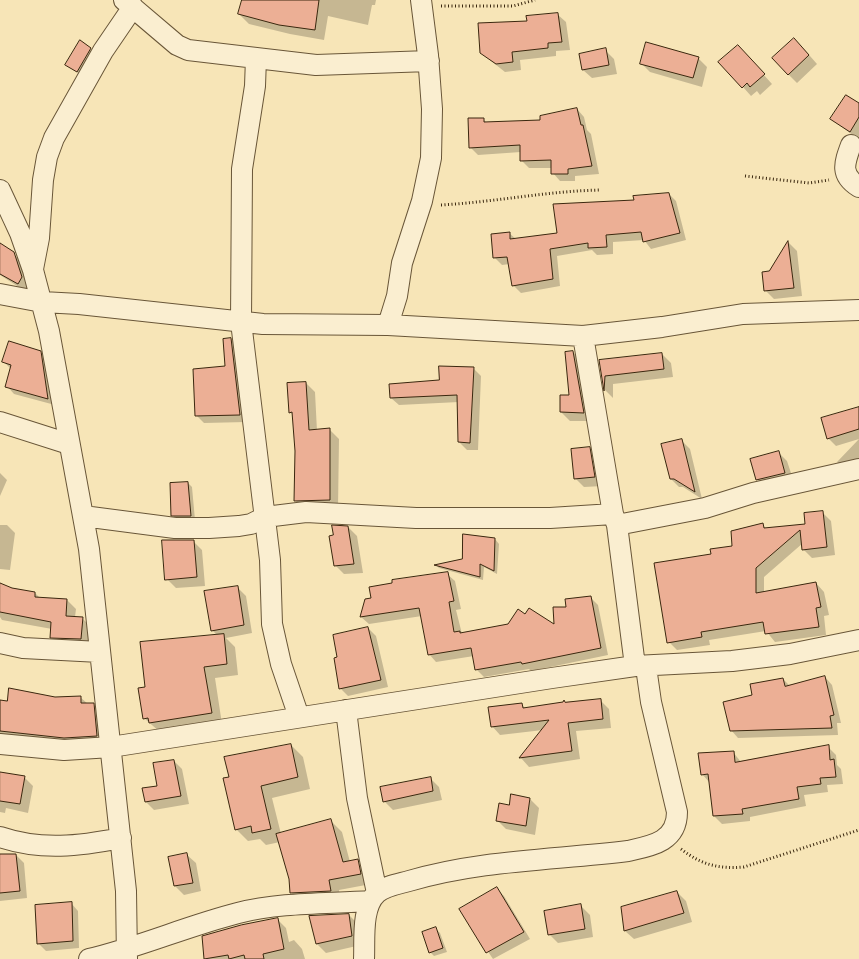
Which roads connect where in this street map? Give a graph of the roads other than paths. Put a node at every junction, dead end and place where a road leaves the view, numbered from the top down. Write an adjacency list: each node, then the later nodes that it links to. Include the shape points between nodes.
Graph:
1 (421, 3): 4 (street)
2 (128, 4): 3 (street, via 177,45 188,50); 8 (street, via 54,138 47,157)
3 (256, 58): 4 (street, via 316,65); 12 (street, via 242,169)
4 (429, 61): 13 (street, via 432,140 428,179 402,263)
5 (851, 145): 6 (street, via 846,164)
6 (853, 182)
7 (0, 190): 8 (street)
8 (33, 270): 10 (street)
9 (0, 294): 10 (street)
10 (42, 302): 12 (street); 16 (street)
11 (859, 310): 14 (street, via 743,314)
12 (241, 322): 13 (street); 19 (street)
13 (388, 325): 14 (street)
14 (583, 336): 20 (street)
15 (0, 422): 16 (street)
16 (69, 444): 18 (street)
17 (859, 469): 20 (street, via 752,493 706,508)
18 (83, 516): 19 (street, via 175,528 251,524); 23 (street)
19 (265, 517): 20 (street, via 306,512 416,518); 26 (street, via 275,642)
20 (615, 520): 24 (street)
21 (859, 640): 24 (street, via 732,662)
22 (0, 643): 23 (street, via 23,648)
23 (100, 652): 28 (street)
24 (640, 667): 25 (street); 31 (street, via 677,812 676,826 666,838 654,845 628,851 451,869 390,886)
25 (346, 710): 26 (street); 31 (street)
26 (300, 717): 28 (street)
27 (0, 744): 28 (street, via 64,750)
28 (111, 747): 30 (street)
29 (0, 837): 30 (street, via 44,846 78,846)
30 (121, 838): 32 (street)
31 (374, 897): 32 (street, via 260,908 199,925); 34 (street, via 367,912)
32 (127, 955): 33 (street)
33 (89, 959)
34 (364, 959)

